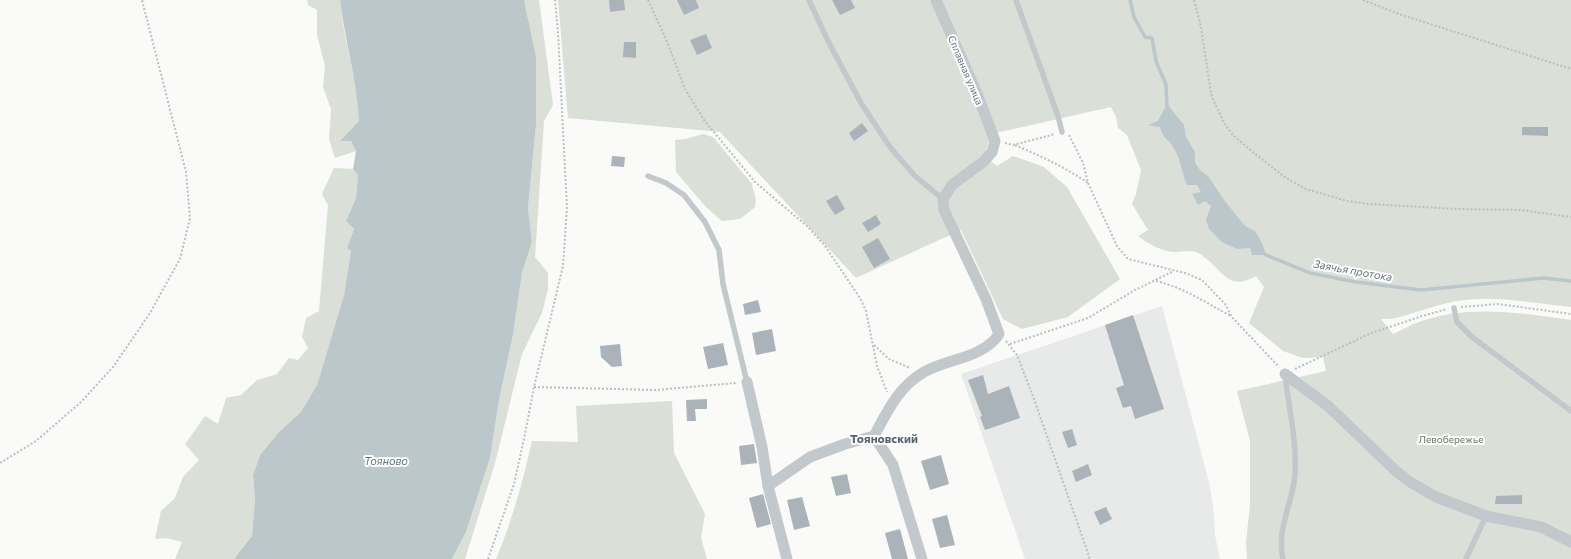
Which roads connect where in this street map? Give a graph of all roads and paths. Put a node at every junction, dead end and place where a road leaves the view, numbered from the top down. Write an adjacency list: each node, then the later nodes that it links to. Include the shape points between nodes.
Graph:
1 (142, 0): 32 (path, via 186,172 190,218 180,259 150,313 113,367 81,402 36,441)
2 (555, 0): 28 (path, via 565,161 566,236 563,266)
3 (648, 0): 23 (path, via 685,89 704,120 755,182 808,226 825,246 860,298 866,311)
4 (809, 0): 15 (lane, via 861,103 890,147 914,176)
5 (936, 0): 11 (street, Сплавная улица)
6 (1016, 0): 10 (lane)
7 (1194, 0): 16 (path, via 1212,97 1224,123 1233,135 1286,178 1306,188 1347,201 1458,209 1520,210)
8 (1363, 0): 9 (path)
9 (1571, 69)
10 (1062, 132): 12 (path); 14 (path, via 1069,135 1076,147)
11 (995, 141): 12 (path); 15 (street, via 992,152 952,185)
12 (1013, 145): 14 (path, via 1046,158 1077,174)
13 (648, 176): 27 (lane, via 666,183 684,195 705,222 719,250 723,284)
14 (1088, 183): 17 (path, via 1118,246 1128,258)
15 (943, 199): 22 (street, via 944,210 986,299)
16 (1571, 217)
17 (1175, 270): 18 (path); 21 (path, via 1202,280 1226,305)
18 (1154, 280): 21 (path, via 1191,293); 24 (path, via 1088,318)
19 (1454, 308): 20 (path, via 1498,304); 26 (path, via 1369,334); 30 (lane, via 1457,322 1472,337)
20 (1571, 314)
21 (1231, 316): 26 (path)
22 (999, 334): 24 (path); 25 (street, via 992,343 976,352)
23 (873, 344): 25 (path, via 890,359); 29 (path, via 877,366)
24 (1010, 344): 39 (path, via 1017,355 1039,413)
25 (924, 372): 29 (street, via 903,388)
26 (1285, 374): 34 (street, via 1328,406 1410,482 1436,496); 40 (lane, via 1295,474 1282,530)
27 (747, 382): 28 (path, via 656,390); 33 (street)
28 (534, 387): 36 (path, via 514,484)
29 (892, 404): 31 (street)
30 (1571, 411)
31 (874, 436): 33 (street, via 810,457); 38 (street, via 893,465)
32 (0, 464)
33 (768, 486): 37 (street)
34 (1486, 516): 35 (street, via 1541,527); 41 (lane)
35 (1571, 542)
36 (488, 559)
37 (787, 559)
38 (922, 559)
39 (1090, 559)
40 (1283, 559)
41 (1466, 559)

